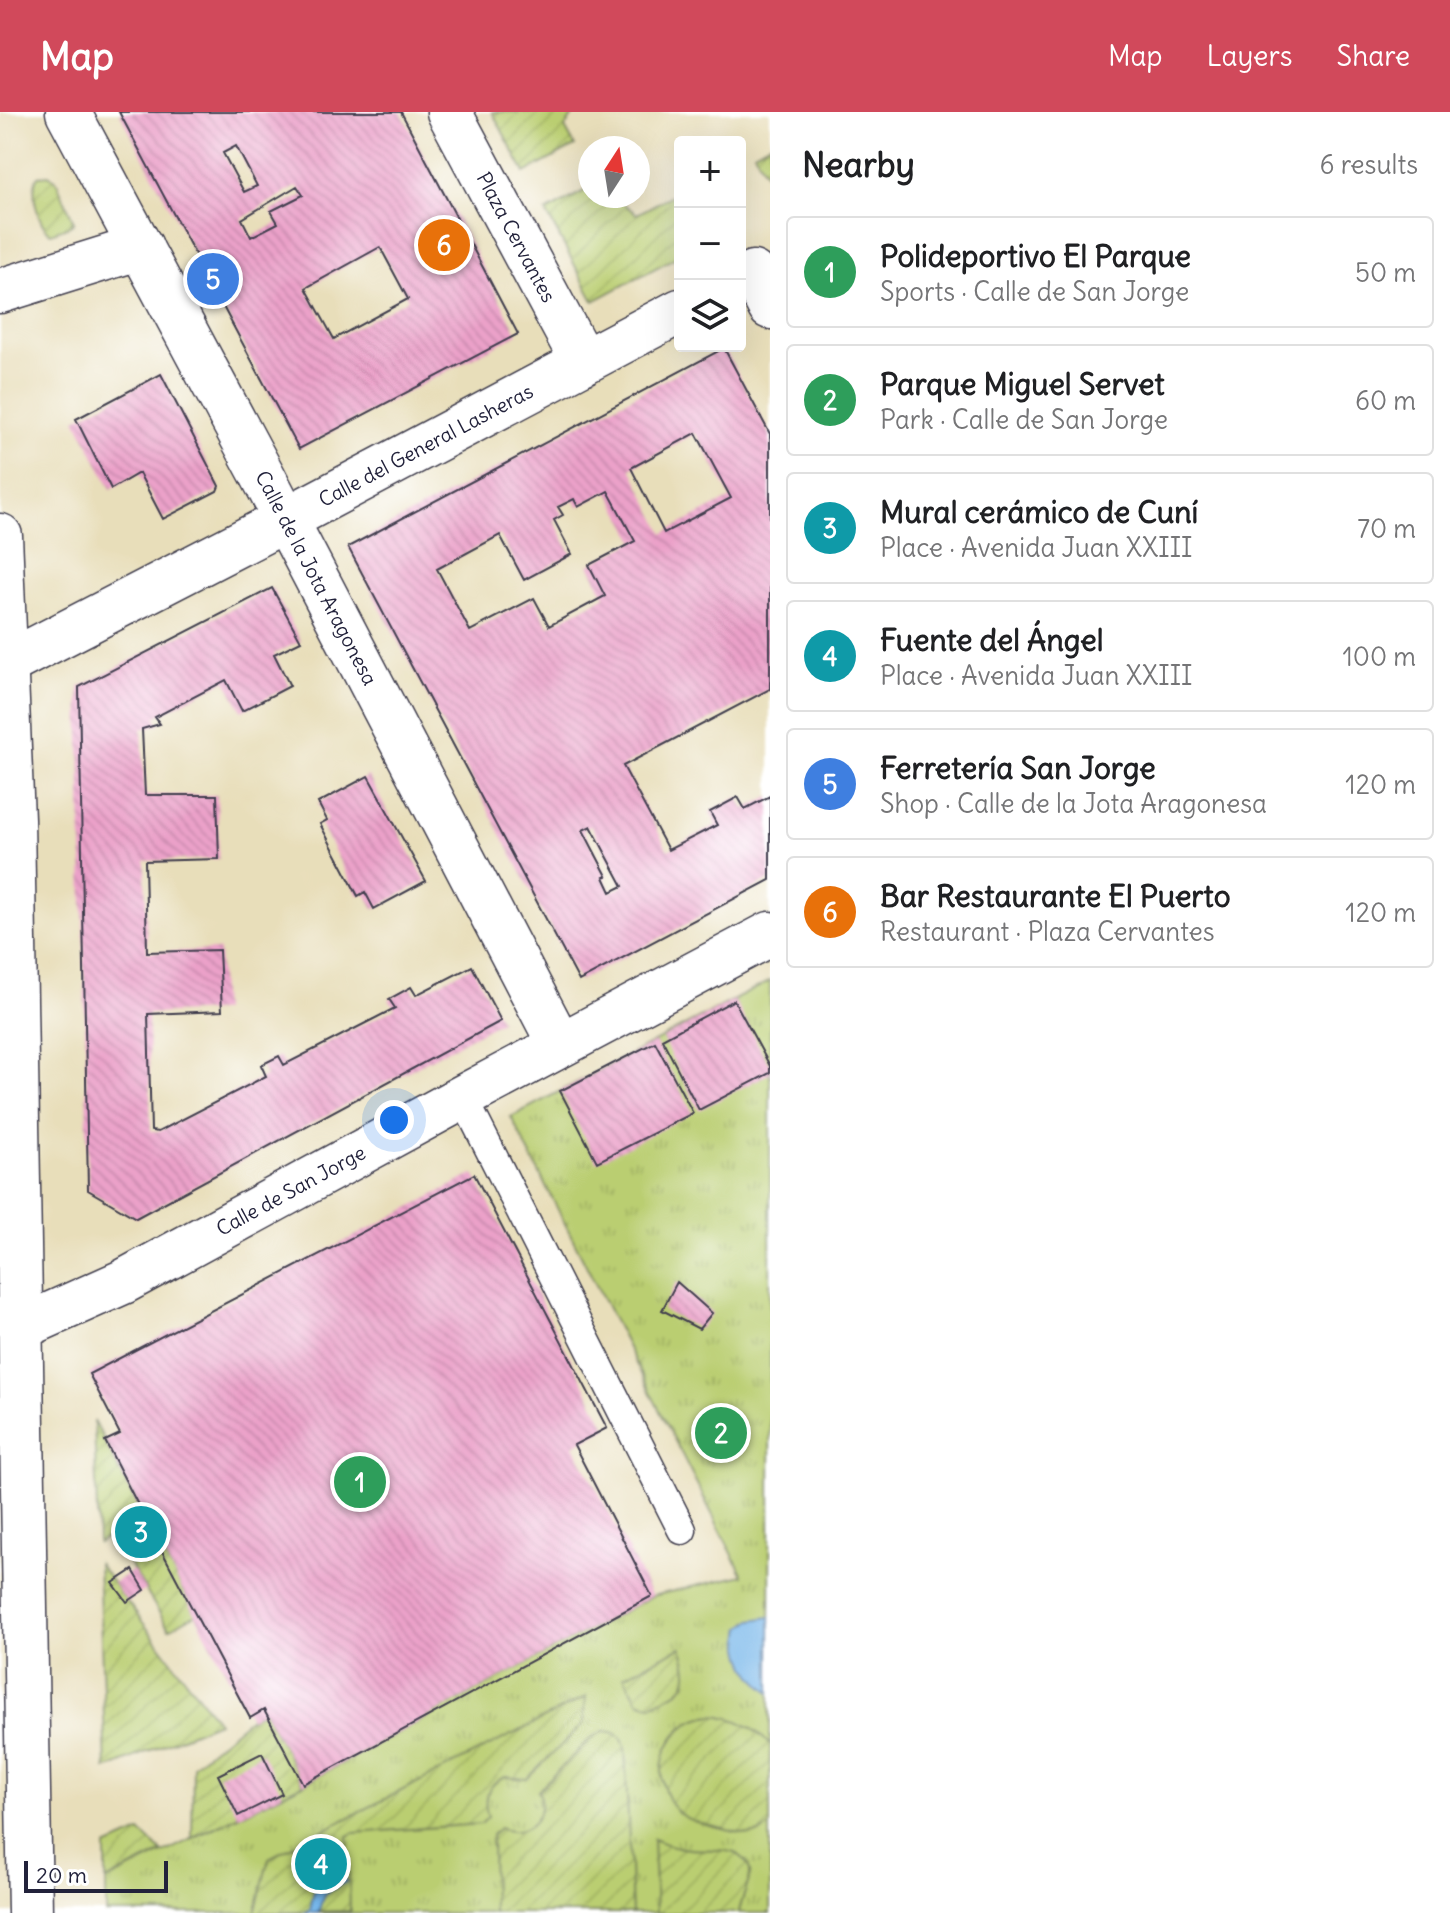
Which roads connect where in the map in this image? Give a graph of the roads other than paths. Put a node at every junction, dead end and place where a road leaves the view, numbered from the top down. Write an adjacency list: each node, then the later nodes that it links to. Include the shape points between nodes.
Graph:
1 (68, 112): 3 (main road, Calle de la Jota Aragonesa)
2 (449, 112): 6 (main road, Plaza Cervantes)
3 (141, 247): 4 (main road); 7 (main road, Calle de la Jota Aragonesa)
4 (0, 291)
5 (674, 314): 6 (main road, Calle del General Lasheras)
6 (583, 362): 7 (main road, Calle del General Lasheras)
7 (285, 520): 9 (main road, Calle del General Lasheras); 11 (main road, Calle de la Jota Aragonesa)
8 (0, 536): 9 (main road)
9 (3, 666): 13 (main road, via 12,819)
10 (770, 934): 11 (main road, Calle de San Jorge)
11 (560, 1045): 12 (main road, Calle de San Jorge)
12 (463, 1097): 13 (main road, Calle de San Jorge); 15 (lane)
13 (13, 1346): 14 (main road)
14 (12, 1445): 16 (main road)
15 (682, 1530)
16 (30, 1913)

